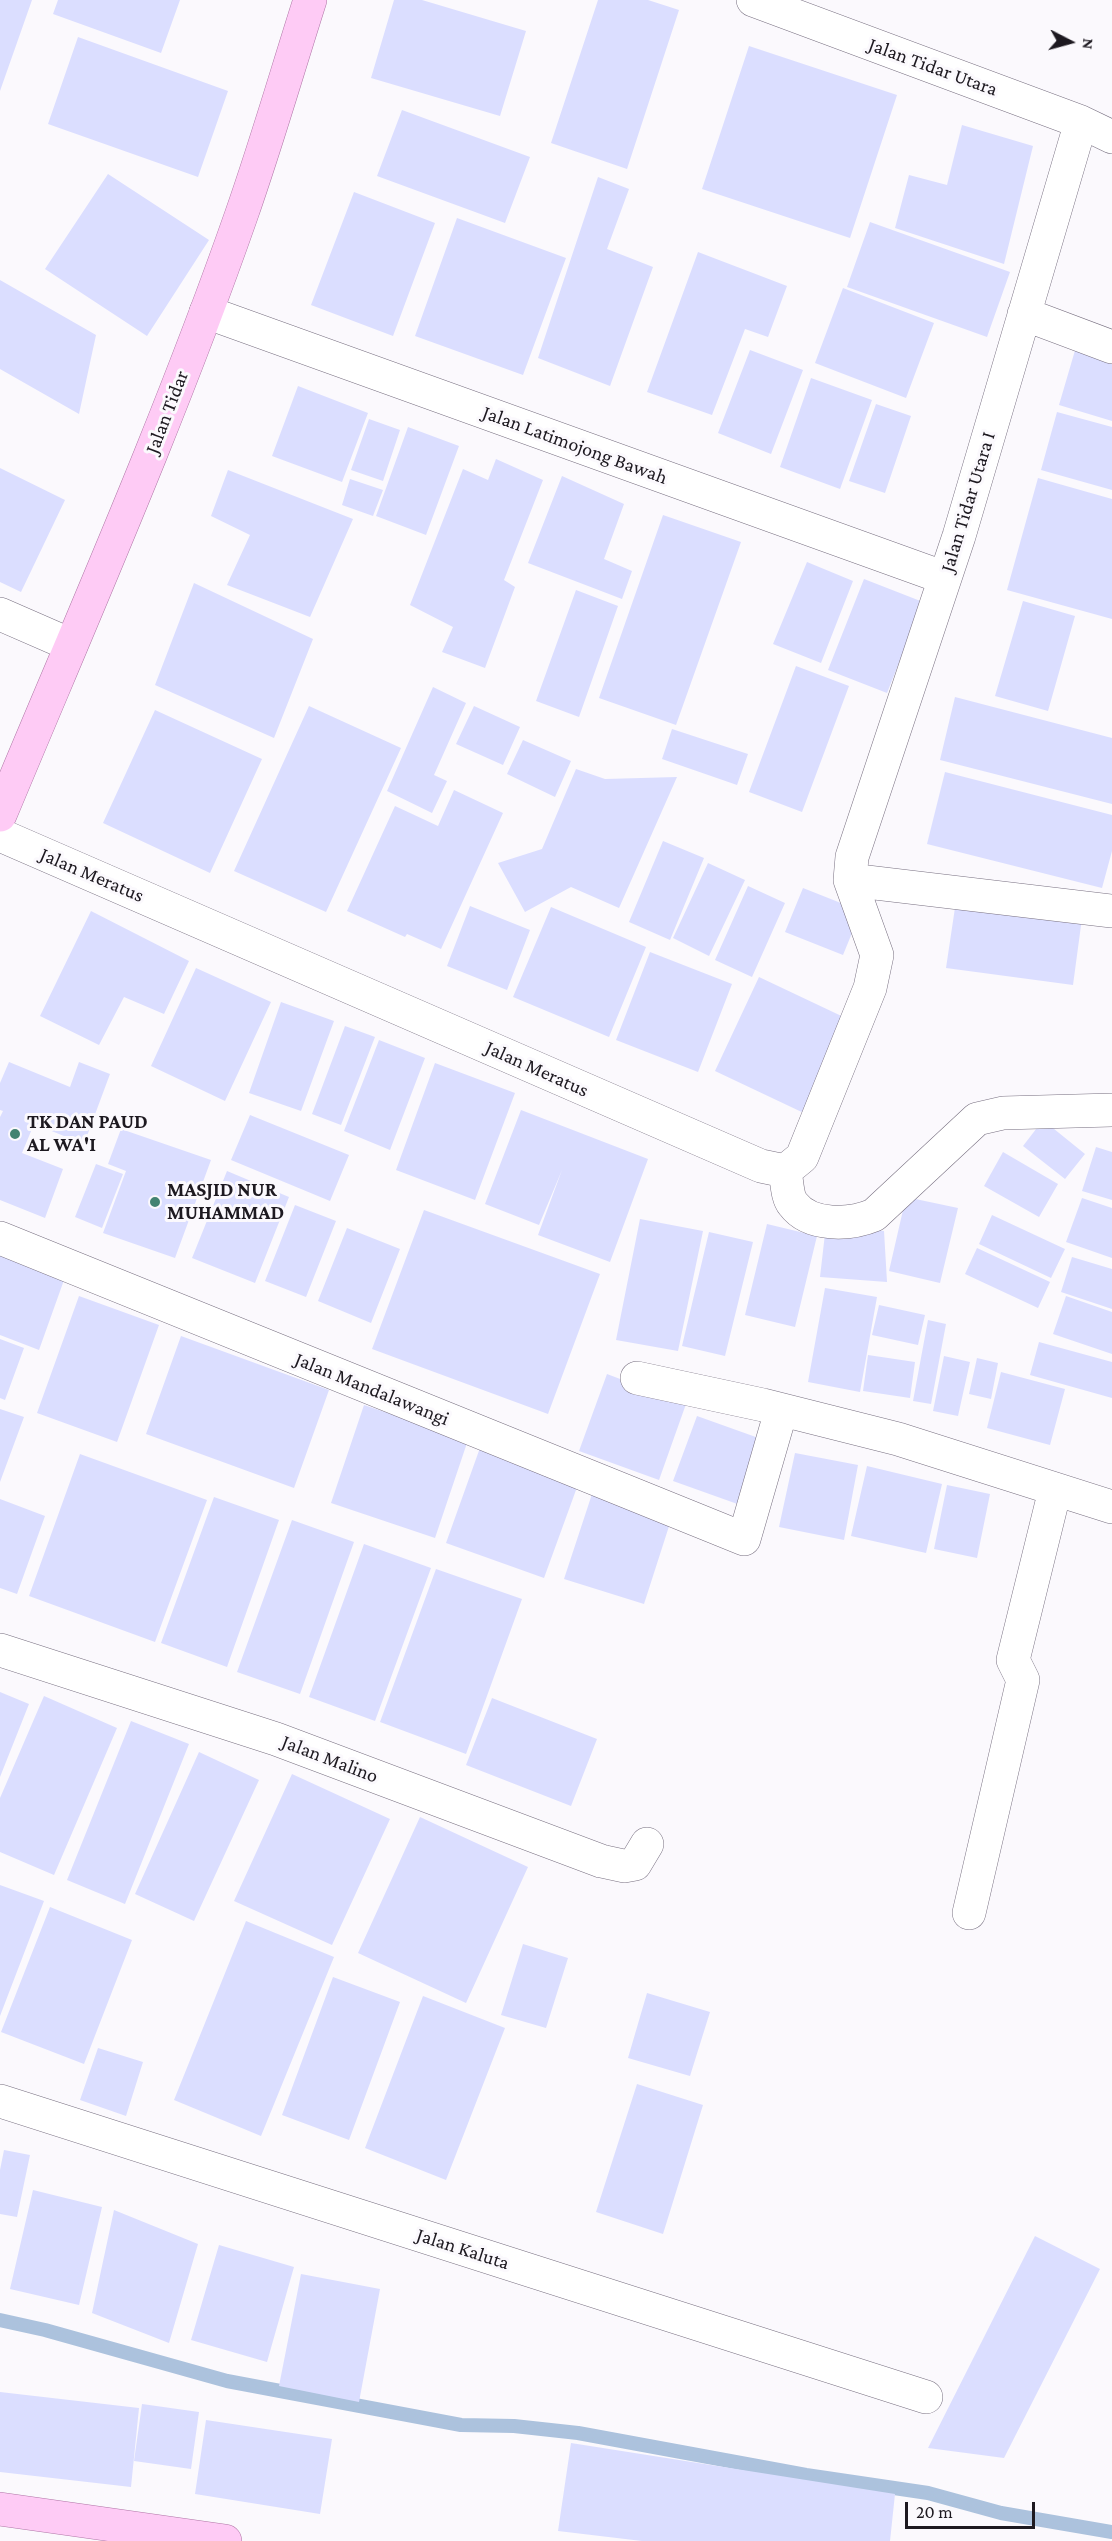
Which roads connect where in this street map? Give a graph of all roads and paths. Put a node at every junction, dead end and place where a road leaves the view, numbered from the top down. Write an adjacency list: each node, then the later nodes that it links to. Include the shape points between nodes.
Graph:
1 (310, 0): 5 (main road, Jalan Tidar, via 242,215)
2 (753, 0): 3 (street, Jalan Tidar Utara)
3 (1080, 122): 4 (street, Jalan Tidar Utara); 6 (street, Jalan Tidar Utara I)
4 (1112, 137)
5 (206, 312): 8 (street, Jalan Latimojong Bawah); 10 (main road, Jalan Tidar)
6 (1024, 314): 7 (street); 8 (street, Jalan Tidar Utara I)
7 (1112, 347)
8 (945, 578): 13 (street, Jalan Tidar Utara I, via 852,857)
9 (0, 614): 10 (street)
10 (71, 645): 11 (main road, Jalan Tidar)
11 (0, 814)
12 (0, 835): 16 (street, Jalan Meratus, via 761,1166)
13 (850, 880): 14 (street); 16 (street, via 877,955 870,988 802,1156)
14 (1112, 911)
15 (1112, 1110): 16 (street, via 1003,1113 977,1119 874,1215 852,1221 816,1219 802,1213 791,1203)
16 (785, 1172)
17 (0, 1238): 19 (street, Jalan Mandalawangi, via 744,1539)
18 (637, 1378): 19 (street)
19 (781, 1411): 20 (street, via 898,1439)
20 (1055, 1490): 21 (street); 24 (street, via 1012,1660 1023,1680)
21 (1112, 1508)
22 (0, 1650): 23 (street, Jalan Malino, via 276,1739 600,1861 635,1864)
23 (647, 1844)
24 (969, 1913)
25 (0, 2101): 26 (street, Jalan Kaluta)
26 (926, 2397)
27 (0, 2509): 28 (main road)
28 (225, 2541)

